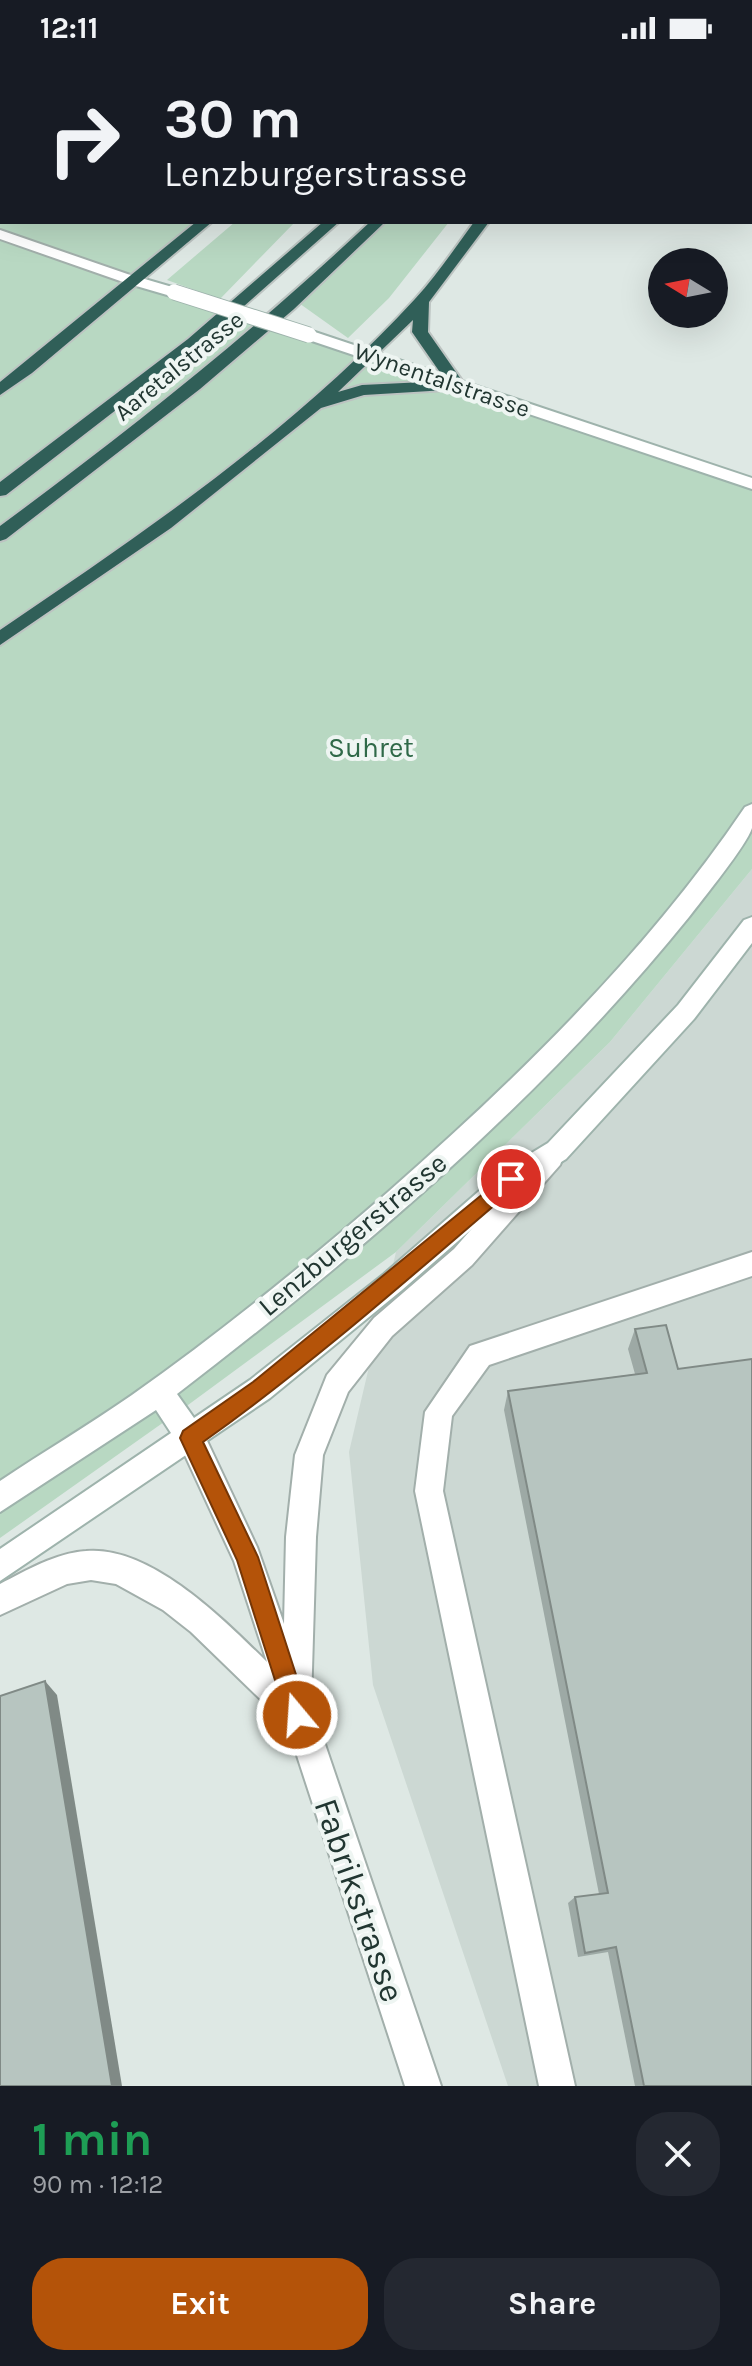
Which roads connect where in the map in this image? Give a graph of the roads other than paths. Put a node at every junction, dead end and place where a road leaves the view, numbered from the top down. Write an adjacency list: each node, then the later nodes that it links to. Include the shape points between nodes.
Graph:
1 (202, 224): 6 (highway)
2 (330, 224): 14 (highway, Aaretalstrasse, via 194,342)
3 (376, 224): 16 (highway, Aaretalstrasse, via 215,370)
4 (480, 224): 7 (highway)
5 (0, 234): 6 (main road, Wynentalstrasse)
6 (131, 280): 8 (main road, Wynentalstrasse, bridge); 10 (highway)
7 (421, 302): 8 (highway); 9 (highway, via 420,332)
8 (368, 356): 9 (main road, Wynentalstrasse); 11 (highway)
9 (457, 385): 11 (highway, via 362,390); 12 (main road, Wynentalstrasse)
10 (0, 390)
11 (309, 409): 17 (highway, via 183,509)
12 (730, 477): 13 (main road, Wynentalstrasse); 15 (main road)
13 (752, 484)
14 (0, 491)
15 (752, 494)
16 (0, 535)
17 (0, 639)
18 (752, 812): 22 (main road, Lenzburgerstrasse, via 634,967 441,1162)
19 (752, 926): 20 (main road, via 686,1012)
20 (557, 1151): 23 (main road, via 511,1179 393,1282); 27 (main road, Fabrikstrasse, via 463,1257 383,1327 337,1384 309,1455 301,1537)
21 (752, 1264): 29 (main road, via 480,1355 439,1412 429,1491)
22 (159, 1391): 23 (main road, Fabrikstrasse); 24 (main road, Lenzburgerstrasse)
23 (191, 1438): 25 (main road); 27 (main road, Fabrikstrasse, via 247,1557)
24 (0, 1498)
25 (0, 1566)
26 (0, 1600): 27 (main road, Fabrikstrasse, via 47,1575 92,1565 136,1576 195,1616)
27 (297, 1715): 28 (main road, Fabrikstrasse)
28 (423, 2086)
29 (557, 2086)

